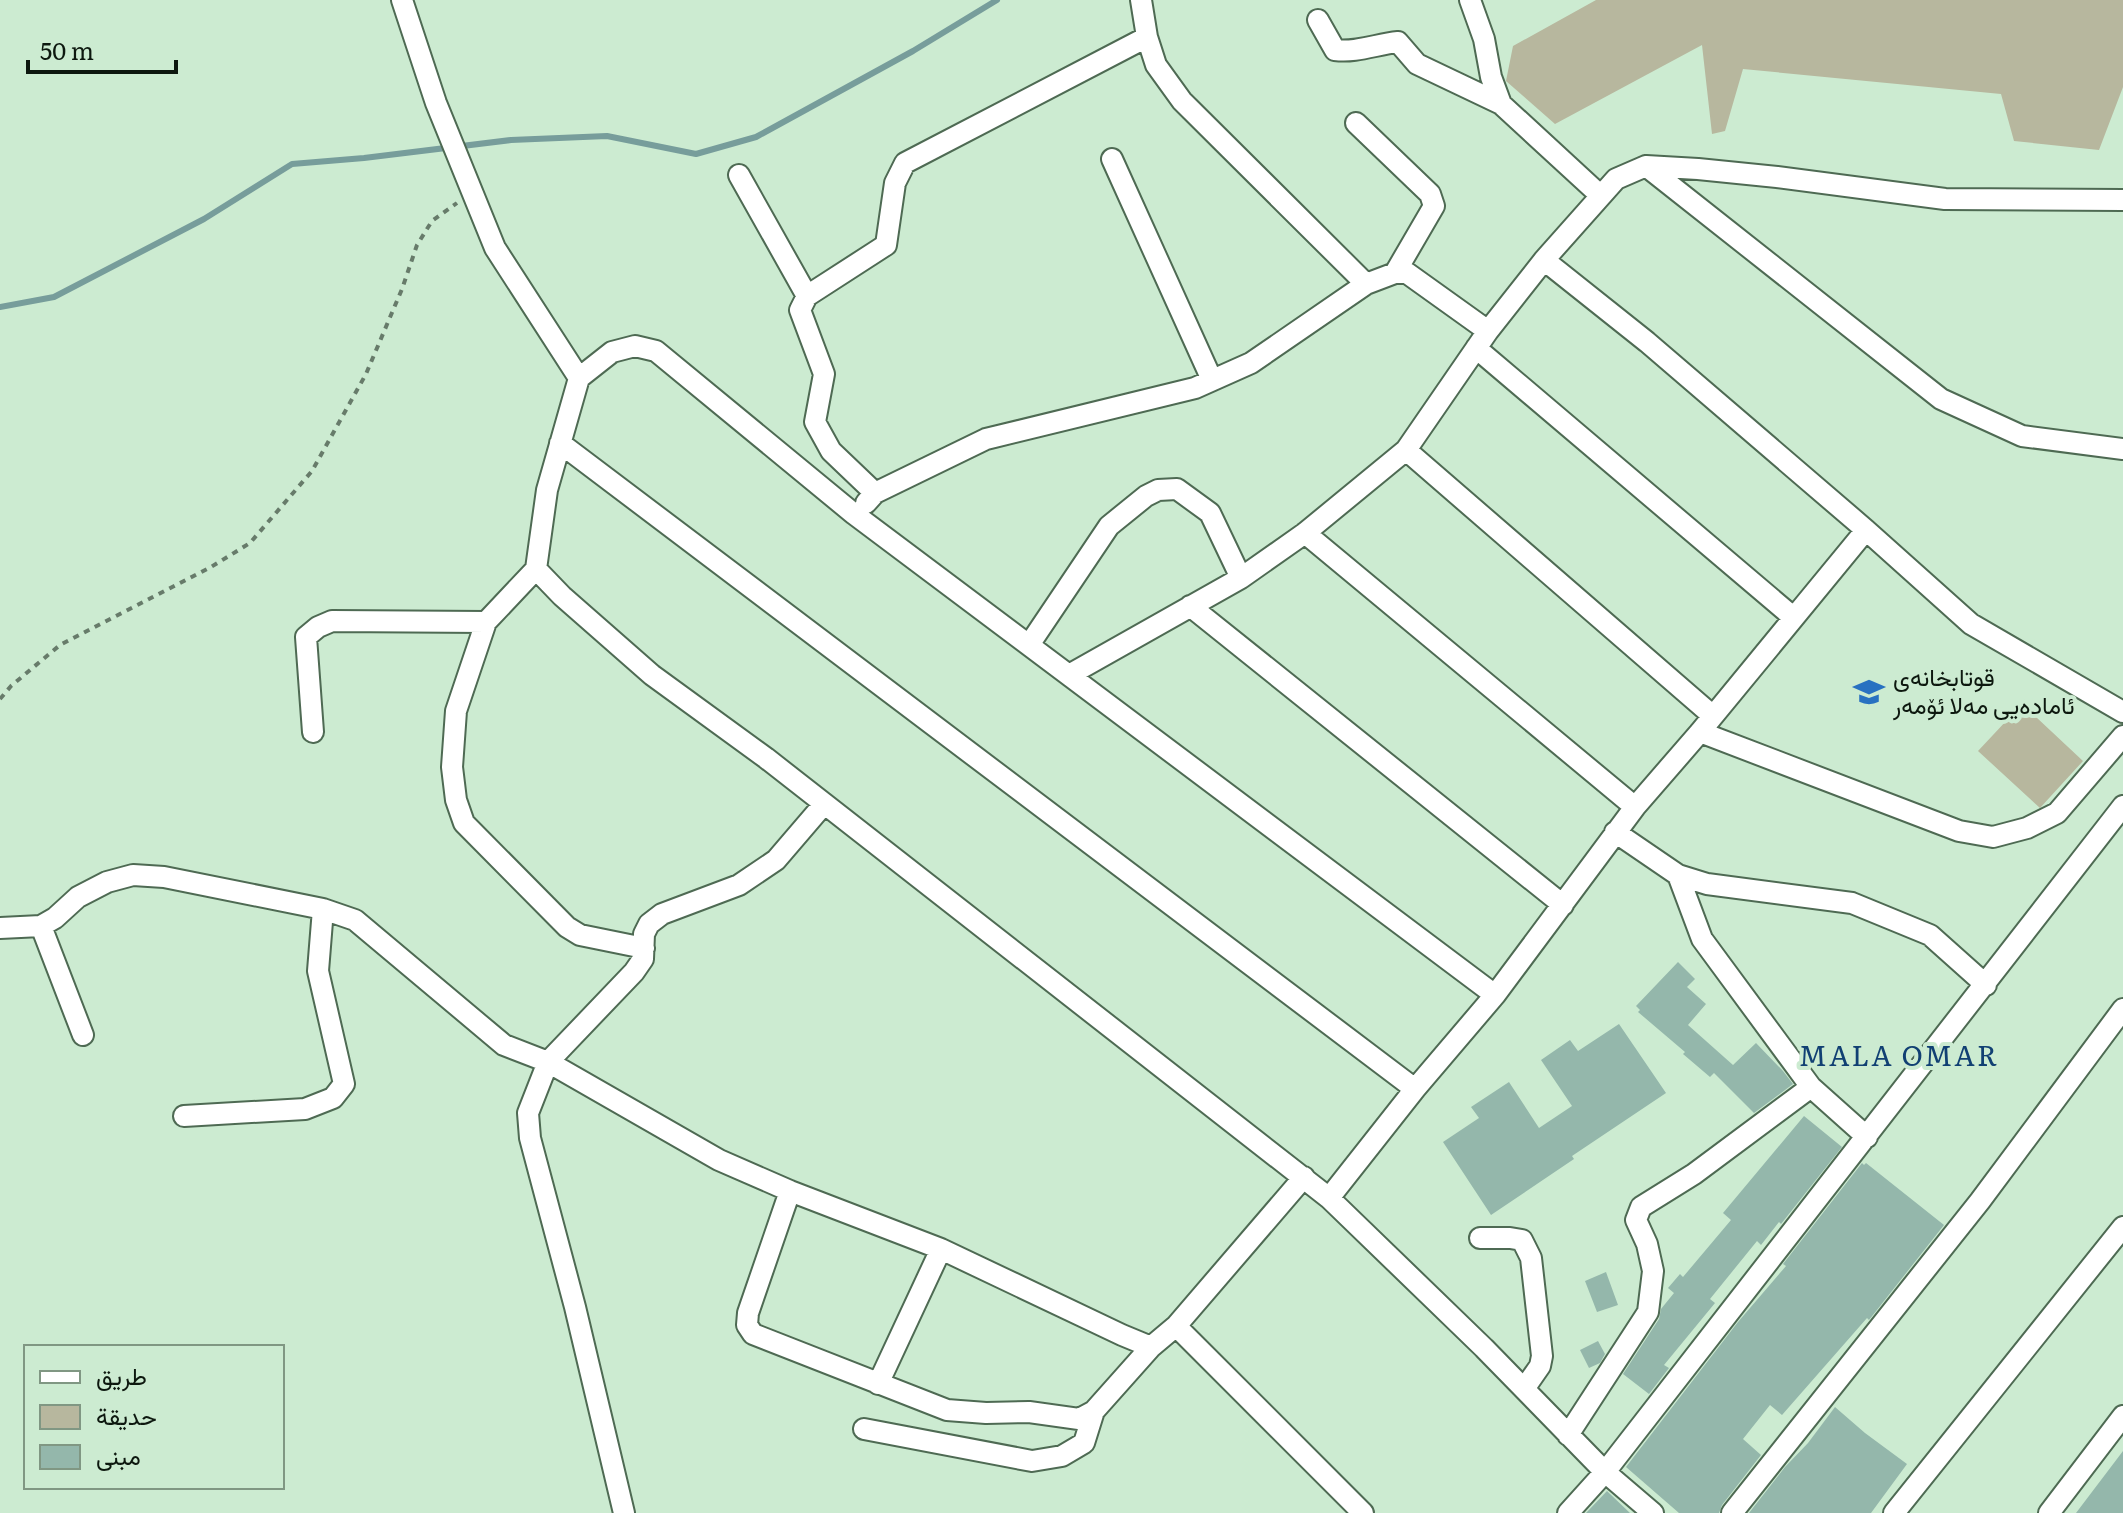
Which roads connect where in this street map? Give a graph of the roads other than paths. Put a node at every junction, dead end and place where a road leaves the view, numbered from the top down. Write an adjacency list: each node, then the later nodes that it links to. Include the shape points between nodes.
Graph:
1 (402, 0): 19 (street, via 436,103 495,248)
2 (1141, 0): 5 (street)
3 (1470, 0): 6 (street)
4 (1318, 20): 6 (street, via 1335,50 1398,42 1417,64)
5 (1147, 37): 15 (street, via 1156,65 1182,101); 16 (street, via 905,163 895,183 886,245)
6 (1501, 104): 11 (street)
7 (1356, 123): 14 (street, via 1430,194 1434,206)
8 (1112, 159): 20 (street)
9 (1646, 166): 11 (street, via 1616,179); 12 (street, via 1945,199); 22 (street, via 1941,399 2022,436)
10 (739, 175): 16 (street)
11 (1601, 196): 13 (street)
12 (2123, 200)
13 (1544, 260): 17 (street); 26 (street)
14 (1395, 273): 15 (street); 17 (street, via 1407,273)
15 (1366, 284): 20 (street, via 1251,363)
16 (807, 296): 24 (street, via 800,310 824,374 815,422 831,451)
17 (1488, 331): 18 (street)
18 (1476, 348): 23 (street); 31 (street)
19 (579, 378): 21 (street); 25 (street, via 612,352 635,346 656,351)
20 (1212, 380): 24 (street, via 986,439)
21 (560, 443): 28 (street); 55 (street)
22 (2123, 449)
23 (1406, 450): 27 (street); 36 (street)
24 (875, 493): 25 (street)
25 (854, 514): 33 (street)
26 (1866, 530): 31 (street); 35 (street, via 1971,624)
27 (1305, 533): 29 (street); 41 (street)
28 (536, 569): 32 (street); 39 (street, via 652,675)
29 (1241, 578): 30 (street); 33 (street, via 1210,513 1177,489 1158,490 1109,526)
30 (1190, 606): 34 (street); 44 (street)
31 (1793, 617): 36 (street)
32 (486, 622): 37 (street, via 332,621 318,627 306,637); 48 (street, via 456,711 452,767 464,823 567,927 580,935)
33 (1029, 645): 34 (street)
34 (1069, 675): 50 (street)
35 (2123, 712)
36 (1706, 724): 38 (street, via 1959,831 1993,837 2057,813); 41 (street)
37 (313, 732)
38 (2123, 736)
39 (824, 804): 48 (street, via 776,860 739,885 662,914 649,924); 58 (street)
40 (2123, 806): 49 (street)
41 (1635, 807): 42 (street)
42 (1615, 832): 43 (street); 44 (street)
43 (1678, 875): 49 (street, via 1707,884 1852,903 1930,935); 54 (street, via 1702,939)
44 (1563, 905): 50 (street)
45 (323, 909): 46 (street, via 133,875 78,897); 53 (street, via 355,920 504,1045); 56 (street, via 318,971 344,1084 333,1098 305,1109)
46 (41, 926): 47 (street); 52 (street)
47 (0, 928)
48 (644, 948): 53 (street, via 634,972)
49 (1986, 985): 57 (street)
50 (1495, 995): 55 (street)
51 (2123, 1009): 77 (street, via 1980,1201)
52 (83, 1035)
53 (548, 1062): 59 (street, via 719,1160); 73 (street, via 528,1113 530,1138)
54 (1811, 1087): 57 (street); 71 (street, via 1641,1207 1636,1220 1653,1271 1648,1312)
55 (1415, 1089): 60 (street)
56 (184, 1116)
57 (1867, 1137): 72 (street)
58 (1304, 1177): 60 (street); 64 (street)
59 (790, 1191): 63 (street); 66 (street, via 747,1325 753,1334)
60 (1329, 1198): 67 (street)
61 (2123, 1227): 78 (street)
62 (1480, 1238): 67 (street, via 1522,1240 1531,1258 1542,1356)
63 (941, 1249): 65 (street); 66 (street)
64 (1176, 1326): 65 (street); 74 (street)
65 (1151, 1347): 68 (street)
66 (878, 1384): 68 (street, via 947,1410 1079,1419)
67 (1524, 1389): 71 (street)
68 (1094, 1411): 70 (street, via 1084,1443 1062,1456 1032,1461)
69 (2123, 1416): 79 (street)
70 (864, 1429)
71 (1568, 1435): 72 (street)
72 (1605, 1472): 75 (street); 76 (street)
73 (624, 1513)
74 (1363, 1513)
75 (1568, 1513)
76 (1653, 1513)
77 (1732, 1513)
78 (1894, 1513)
79 (2049, 1513)

